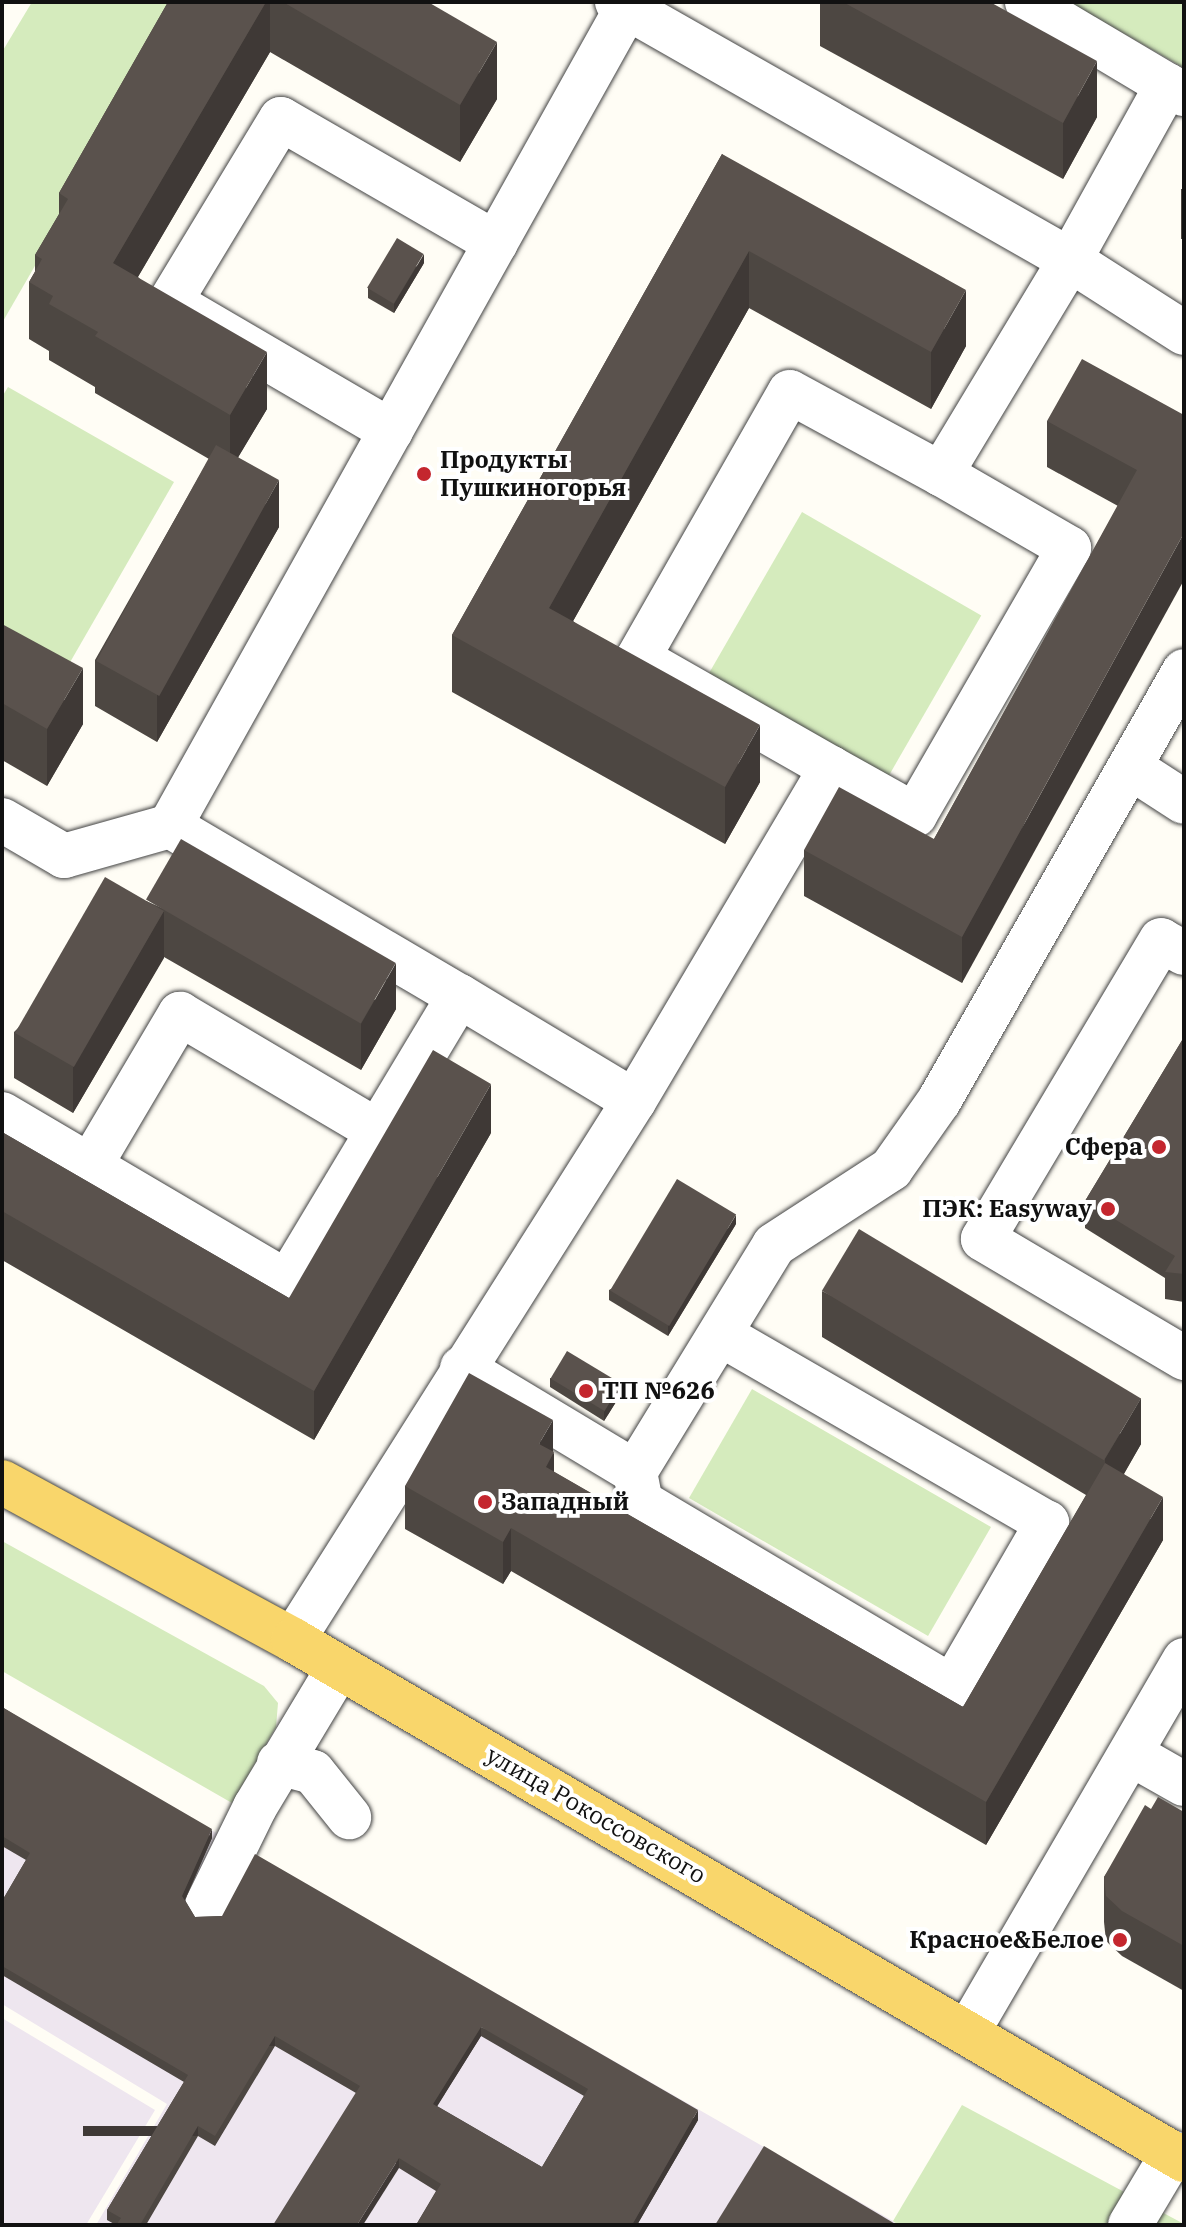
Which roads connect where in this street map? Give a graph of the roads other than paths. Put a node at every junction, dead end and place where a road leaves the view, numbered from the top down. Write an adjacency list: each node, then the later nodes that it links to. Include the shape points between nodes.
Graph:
1 (1027, 2): 3 (lane)
2 (625, 4): 4 (lane); 5 (lane)
3 (1176, 90): 5 (lane)
4 (496, 243): 7 (lane); 7 (lane, via 281,119 170,302)
5 (1070, 260): 6 (lane); 8 (lane)
6 (1184, 333)
7 (391, 431): 14 (lane)
8 (941, 474): 11 (lane, via 1069,548 915,815); 11 (lane, via 790,392 638,658)
9 (1184, 671): 10 (lane)
10 (1130, 767): 12 (lane); 21 (lane, via 939,1101 891,1169 774,1245)
11 (831, 768): 17 (lane)
12 (1184, 802)
13 (2, 820): 14 (lane, via 64,856)
14 (170, 826): 16 (lane)
15 (1184, 953): 22 (lane, via 1161,940 983,1239)
16 (459, 996): 17 (lane); 19 (lane)
17 (634, 1101): 23 (lane)
18 (2, 1114): 20 (lane)
19 (378, 1131): 20 (lane, via 287,1282); 20 (lane, via 180,1014)
20 (90, 1166)
21 (721, 1335): 24 (lane); 24 (lane, via 1047,1523 952,1687 641,1502)
22 (1184, 1358)
23 (462, 1368): 24 (lane); 26 (lane)
24 (635, 1472)
25 (2, 1482): 26 (main road, улица Рокоссовского)
26 (293, 1640): 28 (main road, улица Рокоссовского)
27 (1184, 1660): 29 (lane)
28 (339, 1667): 30 (lane); 34 (main road, улица Рокоссовского)
29 (1131, 1754): 31 (lane); 34 (lane)
30 (279, 1763): 32 (lane, via 313,1772); 33 (lane)
31 (1184, 1784)
32 (349, 1817)
33 (207, 1905)
34 (969, 2030): 35 (main road, улица Рокоссовского)
35 (1179, 2156): 36 (lane)
36 (1130, 2225)

